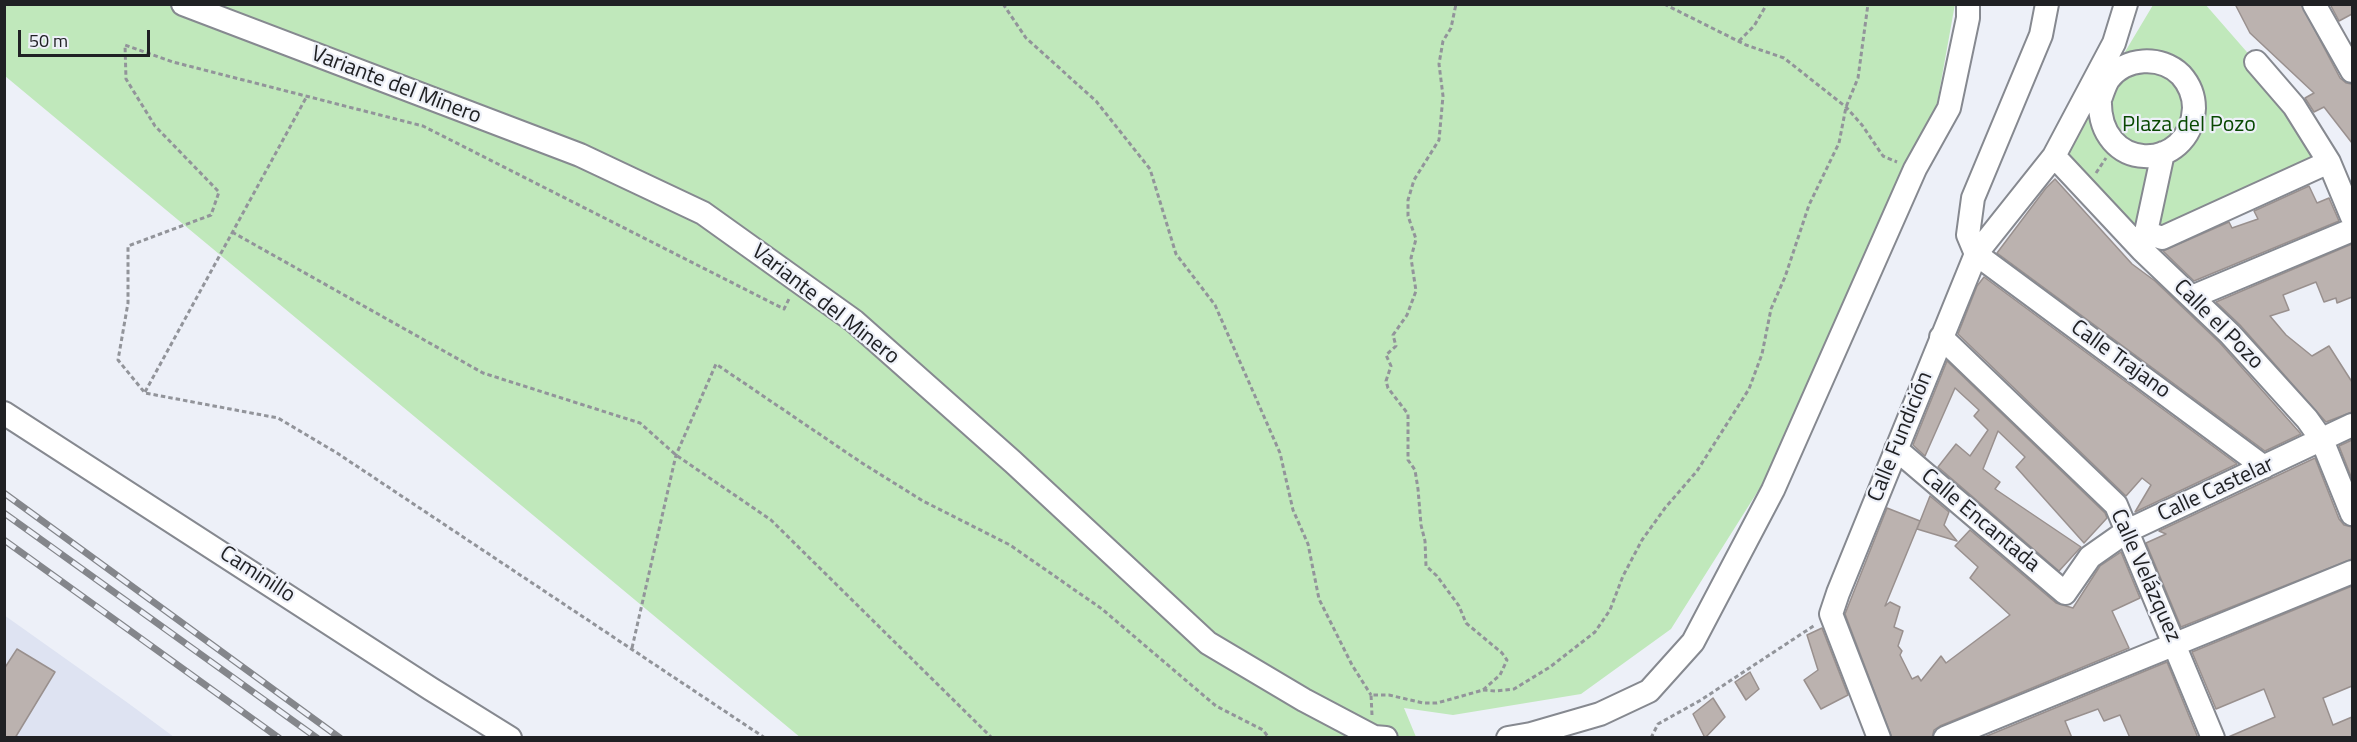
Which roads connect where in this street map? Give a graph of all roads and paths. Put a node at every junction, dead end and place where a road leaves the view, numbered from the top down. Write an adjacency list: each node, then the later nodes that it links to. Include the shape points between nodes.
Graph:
1 (183, 4): 30 (street, Variante del Minero, via 580,155 703,213)
2 (1003, 4): 48 (path, via 1026,38 1096,101 1150,169 1176,254 1215,304 1280,453 1293,510 1308,544 1319,599)
3 (1456, 4): 47 (path, via 1439,64 1443,96 1439,140 1414,180 1408,200 1408,216 1416,239 1412,258 1416,291 1407,315 1393,335 1396,346 1386,356 1391,366 1386,381 1408,414 1408,460 1415,470 1426,566 1459,606 1466,623 1507,660 1500,675)
4 (1664, 4): 13 (path)
5 (1767, 4): 13 (path, via 1754,26)
6 (1868, 4): 18 (path, via 1858,78)
7 (2035, 4): 12 (street)
8 (2047, 4): 12 (street)
9 (2127, 4): 16 (street, Calle Fundición)
10 (2314, 4): 15 (street)
11 (1972, 9): 23 (street, via 1949,108)
12 (2041, 34): 29 (street, via 1973,198 1968,235)
13 (1738, 41): 18 (path, via 1784,58)
14 (2256, 62): 22 (street, via 2294,106)
15 (2352, 71)
16 (2100, 85): 19 (street, via 2099,115); 20 (street, via 2121,68 2136,62 2167,65 2180,74 2190,87 2193,118 2188,133); 21 (street, Calle Fundición)
17 (307, 96): 27 (path); 30 (path, via 423,126 784,309); 33 (path, via 173,62 125,45 126,79 155,126 219,192 211,215 128,246 128,303 118,360)
18 (1846, 107): 23 (path, via 1882,156); 47 (path, via 1839,143 1809,205 1771,309 1762,354 1749,389 1696,471 1642,540 1610,610 1595,632 1514,689)
19 (2115, 144): 20 (street, via 2130,153); 24 (path)
20 (2163, 153): 28 (street)
21 (2054, 156): 24 (street, Calle el Pozo); 29 (street, Calle Fundición)
22 (2329, 162): 25 (street); 28 (street, via 2162,238)
23 (1915, 169): 54 (street, via 1773,490 1693,642 1649,691 1600,714)
24 (2085, 189): 28 (street, Calle el Pozo)
25 (2352, 217)
26 (2352, 230): 31 (street)
27 (232, 232): 33 (path); 38 (path, via 483,373 640,423)
28 (2144, 241): 31 (street, Calle el Pozo)
29 (1976, 254): 32 (street, Calle Fundición); 39 (street, Calle Trajano)
30 (798, 282): 49 (street, Variante del Minero, via 854,321 1208,643 1304,700)
31 (2192, 297): 36 (street, Calle el Pozo, via 2275,381)
32 (1941, 338): 37 (street, Calle Fundición); 41 (street, Calle Velázquez, via 2116,505)
33 (145, 393): 46 (path, via 278,418)
34 (4, 413): 50 (street, Caminillo)
35 (2352, 425): 36 (street, Calle Castelar)
36 (2322, 440): 39 (street, Calle Castelar); 40 (street, Calle el Pozo)
37 (1896, 449): 43 (street, Calle Encantada); 44 (street, Calle Fundición)
38 (676, 455): 46 (path); 52 (path, via 771,520); 53 (path, via 716,364 923,501 1010,545 1102,609 1216,706 1263,730)
39 (2264, 467): 41 (street, Calle Castelar)
40 (2352, 514)
41 (2127, 531): 43 (street, Calle Castelar, via 2090,557); 45 (street, Calle Velázquez)
42 (2352, 572): 45 (street)
43 (2065, 593)
44 (1831, 614): 55 (path, via 1659,724); 56 (street)
45 (2174, 642): 57 (street); 58 (street, Calle Velázquez)
46 (632, 649): 51 (path)
47 (1483, 690): 48 (path, via 1437,703)
48 (1371, 695): 49 (path)
49 (1380, 737)
50 (510, 738)
51 (765, 738)
52 (992, 738)
53 (1269, 738)
54 (1508, 738)
55 (1651, 738)
56 (1879, 738)
57 (1945, 738)
58 (2213, 738)

